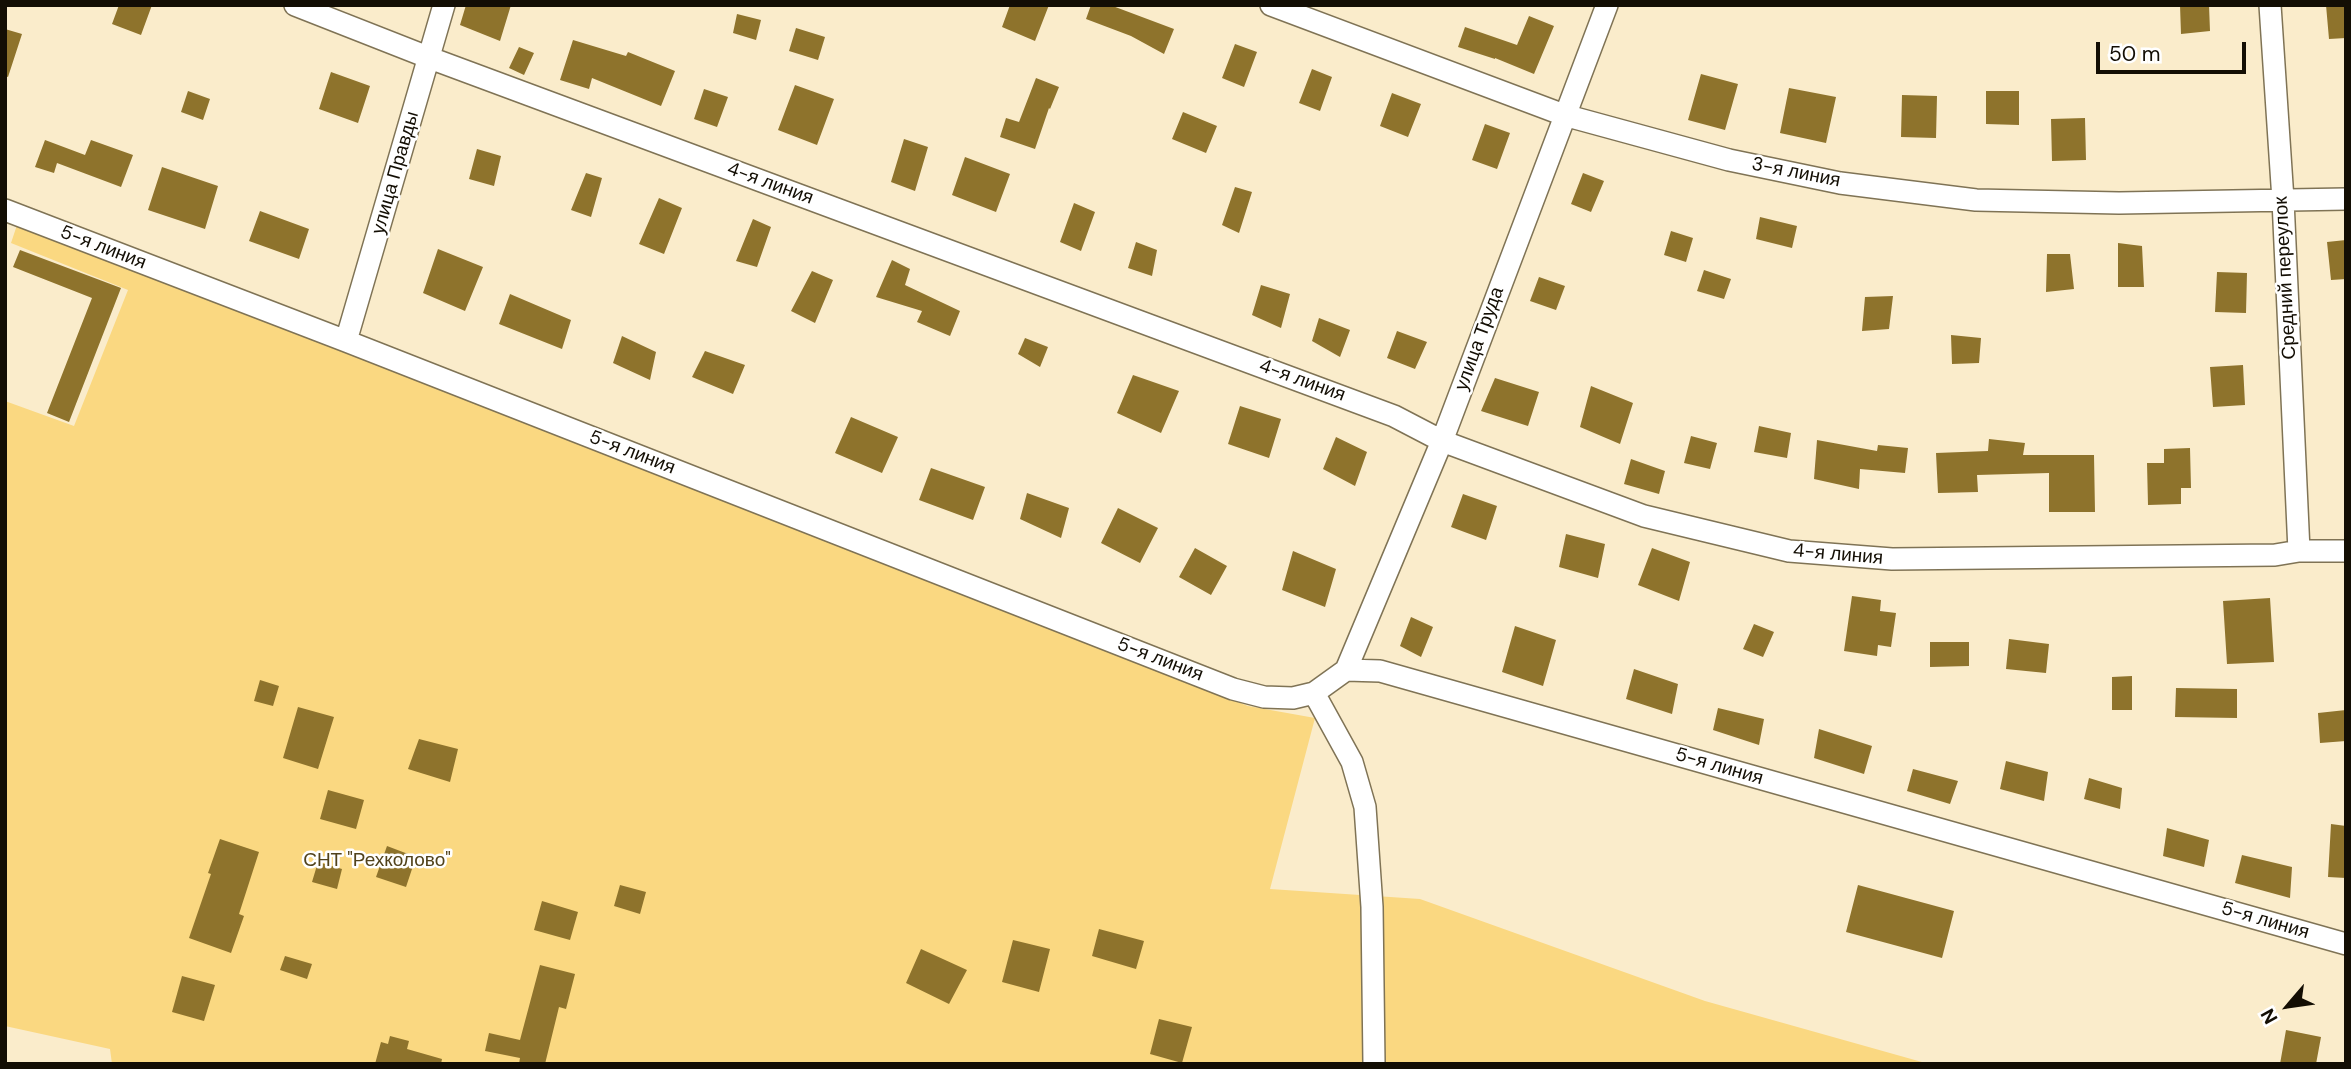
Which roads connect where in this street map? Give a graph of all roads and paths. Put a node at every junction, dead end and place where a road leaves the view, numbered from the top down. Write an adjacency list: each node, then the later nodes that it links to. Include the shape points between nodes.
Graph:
1 (295, 5): 6 (street, 4-я линия)
2 (444, 5): 6 (street, улица Правды)
3 (1271, 5): 7 (street, 3-я линия)
4 (1607, 5): 7 (street, улица Труда)
5 (2270, 5): 9 (street, Средний переулок)
6 (430, 58): 11 (street, улица Правды); 12 (street, 4-я линия, via 1394,416)
7 (1564, 115): 9 (street, 3-я линия, via 1729,160 1840,183 1976,200); 12 (street, улица Труда)
8 (2346, 199): 9 (street, 3-я линия)
9 (2283, 200): 13 (street, Средний переулок)
10 (5, 210): 11 (street, 5-я линия)
11 (346, 341): 16 (street, 5-я линия, via 1233,689 1264,697)
12 (1441, 441): 13 (street, 4-я линия, via 1644,516 1789,551 1892,559 2274,555); 15 (street, улица Труда)
13 (2299, 551): 14 (street, 4-я линия)
14 (2346, 551)
15 (1346, 670): 16 (street, 5-я линия); 17 (street, 5-я линия, via 1380,671)
16 (1314, 693): 18 (street, via 1352,762 1365,807)
17 (2346, 944)
18 (1374, 1064)

